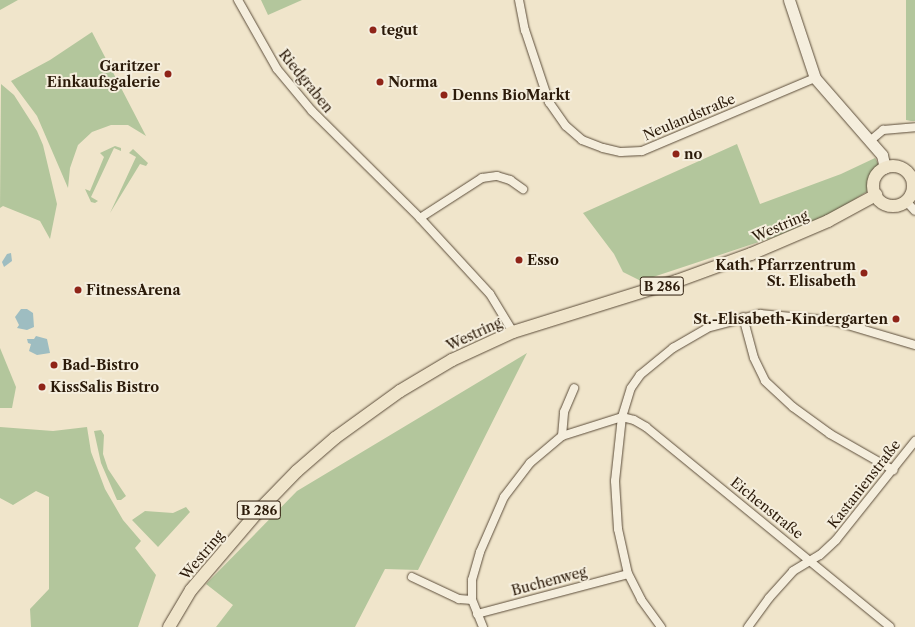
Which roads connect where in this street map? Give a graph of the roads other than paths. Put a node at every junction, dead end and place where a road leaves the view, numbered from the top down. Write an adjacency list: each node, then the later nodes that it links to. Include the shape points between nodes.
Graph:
1 (238, 0): 13 (street, Riedgraben, via 277,69 312,112)
2 (519, 0): 4 (street, Neulandstraße, via 525,30 549,102 566,126 582,140 603,148 621,152 642,151)
3 (789, 0): 4 (street)
4 (815, 78): 6 (street)
5 (915, 126): 6 (street, via 884,130)
6 (870, 140): 7 (street, via 882,155)
7 (885, 168): 8 (main road, via 899,167); 10 (main road, via 874,180)
8 (912, 171): 11 (main road, via 913,186)
9 (523, 190): 13 (street, via 510,180 497,176 482,178)
10 (876, 195): 11 (main road, via 884,204 892,206); 15 (main road, Westring / B 286, via 828,221 751,254 678,281)
11 (906, 201): 12 (street)
12 (915, 211)
13 (420, 218): 15 (street, Riedgraben, via 498,304)
14 (743, 317): 16 (street, via 774,313 834,321); 18 (street, via 708,328 673,348 640,375 631,388); 21 (street, via 754,358 765,381 794,408 830,434)
15 (513, 332): 27 (main road, Westring / B 286, via 452,360 400,391 368,412 297,471 262,507 191,590)
16 (915, 345)
17 (574, 388): 19 (street, via 564,412)
18 (622, 417): 19 (street); 22 (street, Eichenstraße, via 646,427); 23 (street, via 615,481 618,529)
19 (562, 436): 25 (street, via 530,463 504,497 480,552 472,580)
20 (915, 441): 21 (street, Kastanienstraße)
21 (893, 470): 22 (street, Kastanienstraße, via 836,540)
22 (810, 560): 30 (street, Kastanienstraße, via 793,571 780,584); 31 (street, Eichenstraße)
23 (628, 574): 26 (street, Buchenweg); 29 (street, via 641,599)
24 (412, 577): 25 (street, via 459,599)
25 (472, 600): 26 (street)
26 (477, 614): 28 (street)
27 (169, 627)
28 (483, 627)
29 (661, 627)
30 (748, 627)
31 (890, 627)

